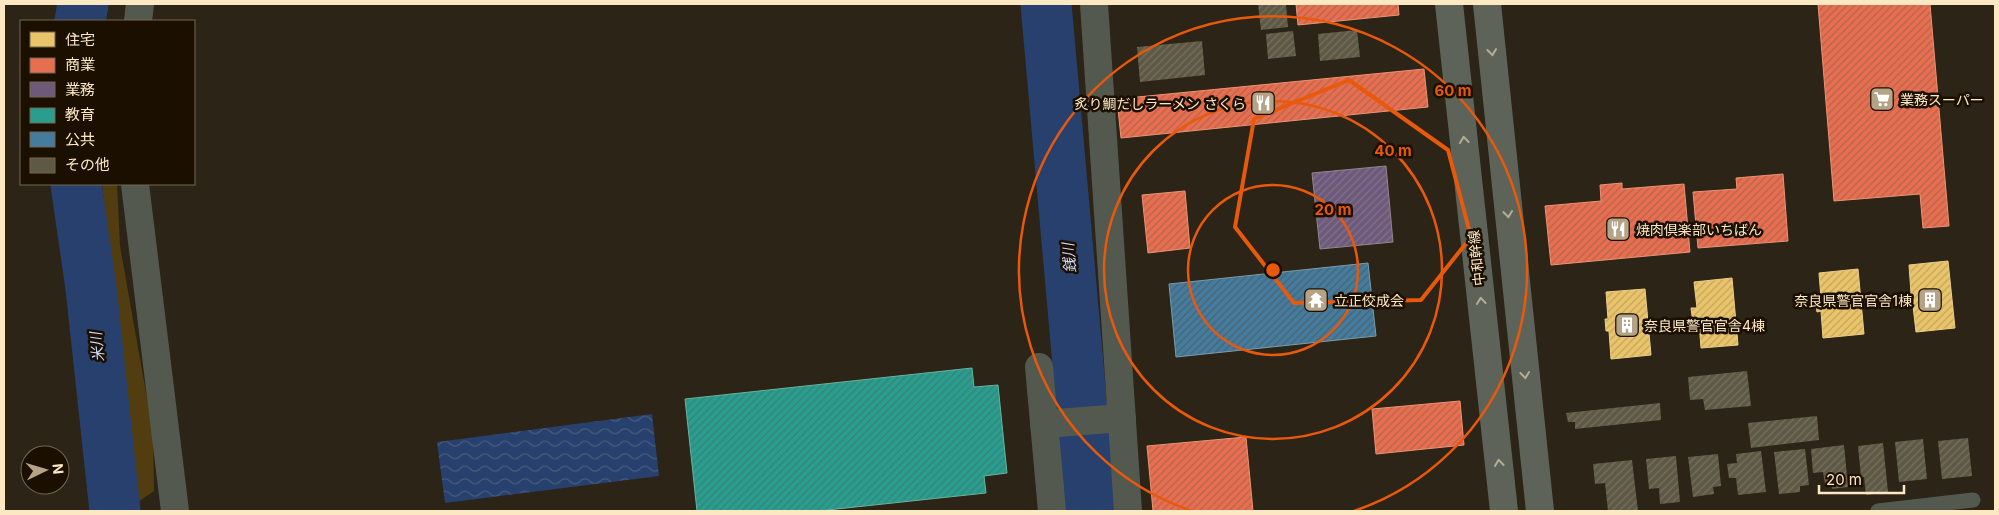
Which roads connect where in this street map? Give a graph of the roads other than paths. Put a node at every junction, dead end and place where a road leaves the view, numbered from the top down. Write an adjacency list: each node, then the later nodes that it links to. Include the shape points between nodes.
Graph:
1 (140, 4): 5 (street)
2 (1094, 4): 8 (street)
3 (1449, 4): 14 (main road, 中和幹線, one-way to 3)
4 (1486, 4): 15 (main road, one-way to 15)
5 (138, 20)
6 (135, 185): 11 (street)
7 (1039, 366): 9 (street)
8 (1114, 418): 9 (street); 13 (street)
9 (1052, 423): 12 (street)
10 (1973, 500): 16 (lane)
11 (175, 511)
12 (1052, 511)
13 (1128, 511)
14 (1504, 511)
15 (1540, 511)
16 (1878, 511)

